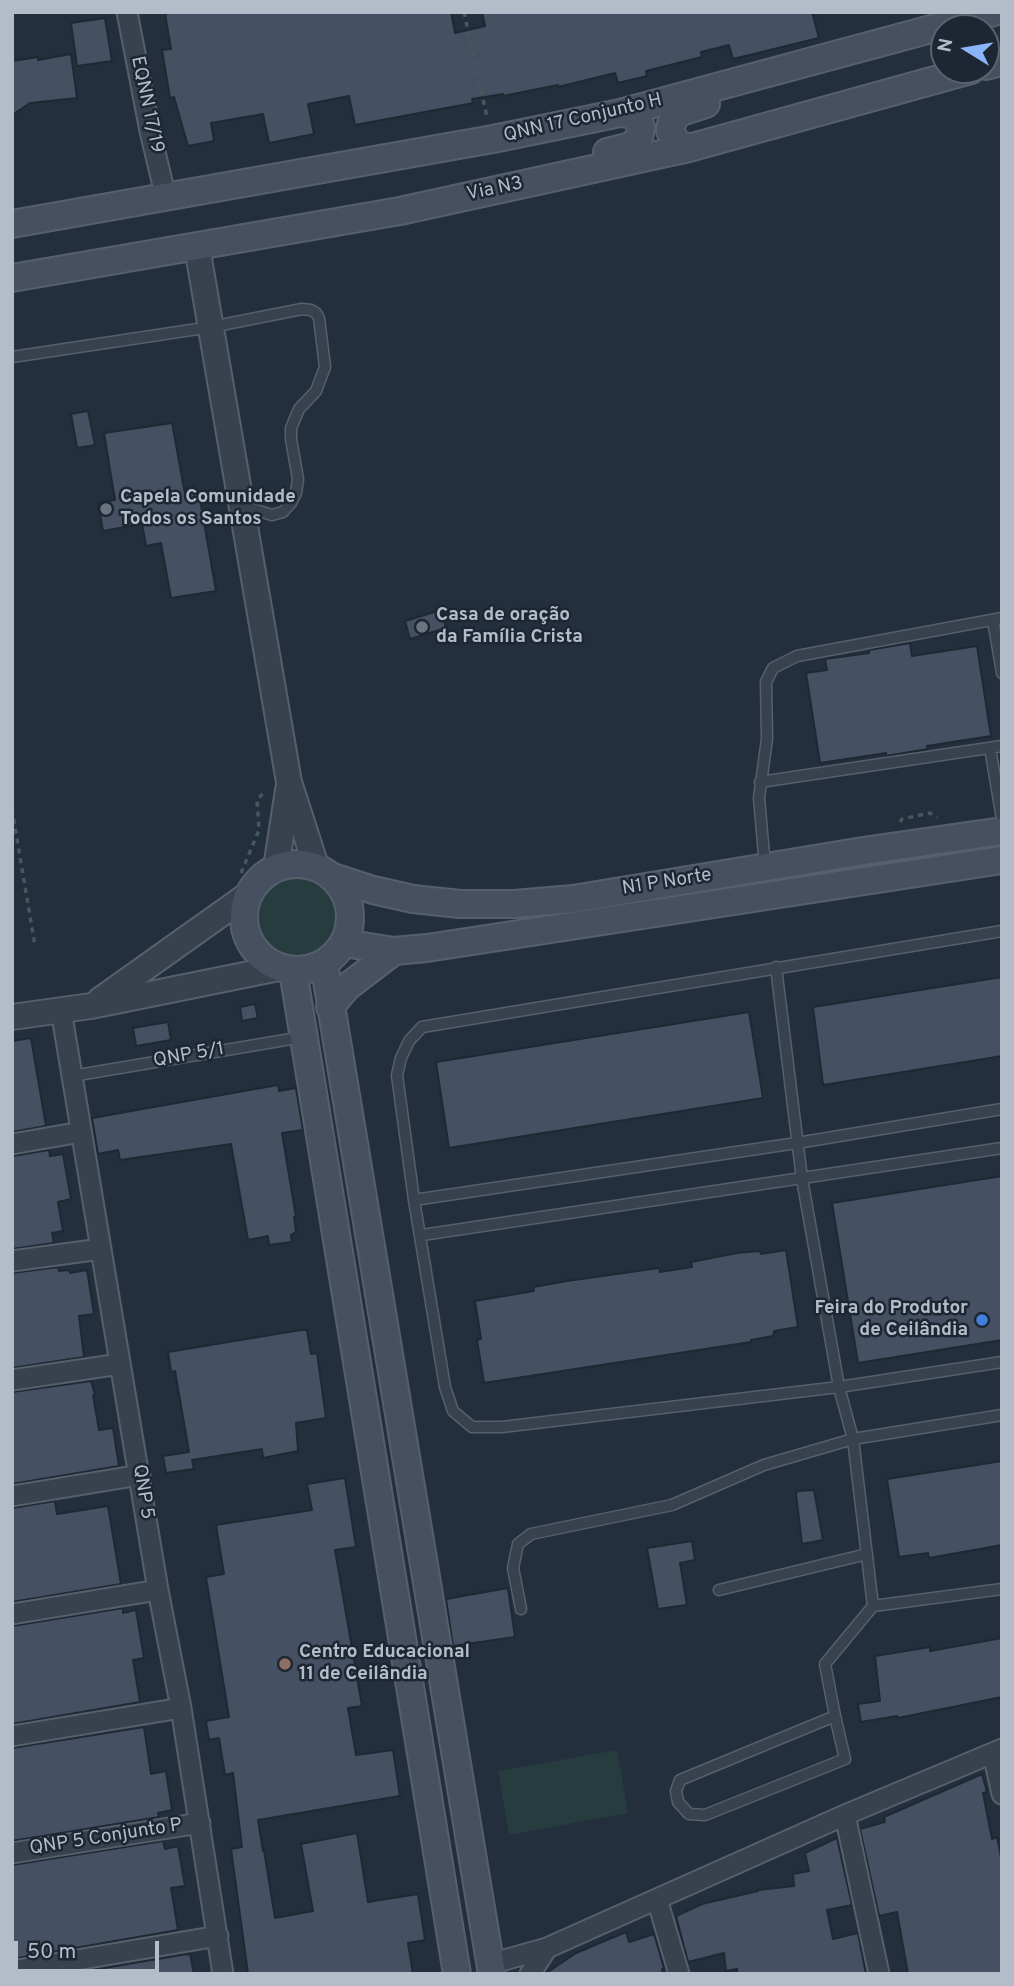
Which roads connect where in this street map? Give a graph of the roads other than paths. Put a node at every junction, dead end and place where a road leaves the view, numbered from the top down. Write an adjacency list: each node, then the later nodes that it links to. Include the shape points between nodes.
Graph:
1 (127, 12): 7 (street, EQNN 17/19)
2 (930, 32): 5 (main road, QNN 17 Conjunto H)
3 (930, 34): 6 (main road, via 822,76 684,110 673,118 670,131 677,143)
4 (930, 81): 6 (main road, Via N3)
5 (620, 113): 7 (main road, QNN 17 Conjunto H); 8 (main road, via 631,114 639,122 641,133 631,146)
6 (690, 148): 8 (main road, Via N3)
7 (166, 198): 9 (main road)
8 (400, 211): 10 (main road, Via N3)
9 (12, 224)
10 (197, 247): 11 (main road, Via N3); 12 (street)
11 (12, 278)
12 (211, 327): 13 (lane); 14 (street); 14 (lane, via 302,309 319,318 321,382 299,409 291,428 296,493 283,512 272,515)
13 (12, 357)
14 (241, 506): 19 (street)
15 (997, 619): 16 (lane); 20 (lane, via 797,656 773,668 766,682 767,739)
16 (1002, 673)
17 (1002, 746): 18 (lane)
18 (990, 748): 20 (lane); 21 (lane)
19 (289, 782): 24 (street); 26 (street)
20 (760, 782): 25 (lane)
21 (1002, 819)
22 (1002, 831): 25 (main road, N1 P Norte)
23 (1002, 860): 30 (main road, N1 P Norte)
24 (276, 867): 26 (main road, via 296,863); 27 (main road)
25 (765, 867): 26 (main road, N1 P Norte, via 573,899 513,904 413,899)
26 (324, 872): 29 (main road, via 344,891 350,908)
27 (249, 894): 33 (main road, via 245,929 252,945 263,959); 34 (street)
28 (1002, 931): 32 (lane)
29 (344, 943): 30 (main road, N1 P Norte); 31 (main road)
30 (394, 951): 35 (main road, via 347,987)
31 (324, 963): 33 (main road, via 304,971); 35 (main road)
32 (776, 967): 42 (lane); 46 (lane, via 422,1027 409,1041 397,1076)
33 (286, 969): 34 (street); 38 (main road)
34 (91, 1006): 36 (street)
35 (330, 1007): 76 (main road)
36 (61, 1010): 37 (street); 39 (street, QNP 5)
37 (12, 1017)
38 (305, 1036): 39 (lane, QNP 5/1); 79 (main road)
39 (72, 1076): 41 (street, QNP 5)
40 (1002, 1109): 42 (lane)
41 (82, 1132): 43 (street); 48 (street, QNP 5)
42 (797, 1143): 45 (lane); 46 (lane)
43 (12, 1144)
44 (1002, 1148): 45 (lane)
45 (802, 1179): 47 (lane); 53 (lane)
46 (414, 1200): 47 (lane)
47 (422, 1235): 53 (lane, via 445,1387 453,1411 472,1427)
48 (101, 1249): 49 (street); 51 (street, QNP 5)
49 (12, 1261)
50 (1002, 1362): 53 (lane)
51 (120, 1364): 52 (street); 56 (street, QNP 5)
52 (12, 1380)
53 (839, 1387): 55 (lane)
54 (1002, 1415): 55 (lane)
55 (853, 1439): 58 (lane); 63 (lane, via 764,1465 672,1505 531,1534 518,1544 513,1568)
56 (140, 1475): 57 (street); 60 (street, QNP 5)
57 (12, 1496)
58 (867, 1554): 61 (lane); 62 (lane)
59 (1002, 1589): 62 (lane)
60 (158, 1590): 64 (street); 65 (street, QNP 5)
61 (719, 1590)
62 (873, 1606): 66 (lane, via 825,1664)
63 (521, 1609)
64 (12, 1614)
65 (181, 1708): 67 (street); 71 (street, QNP 5)
66 (835, 1716): 66 (lane, via 680,1780 678,1802 689,1814 705,1815 845,1759)
67 (12, 1736)
68 (997, 1751): 69 (street); 70 (street)
69 (1002, 1794)
70 (845, 1815): 73 (street); 82 (street)
71 (200, 1824): 72 (street, QNP 5 Conjunto P); 74 (street, QNP 5)
72 (12, 1853)
73 (657, 1899): 75 (street); 81 (street)
74 (218, 1936): 77 (street); 78 (street, QNP 5)
75 (547, 1948): 76 (street); 80 (street)
76 (491, 1969)
77 (12, 1972)
78 (223, 1974)
79 (457, 1974)
80 (530, 1974)
81 (679, 1974)
82 (879, 1974)

